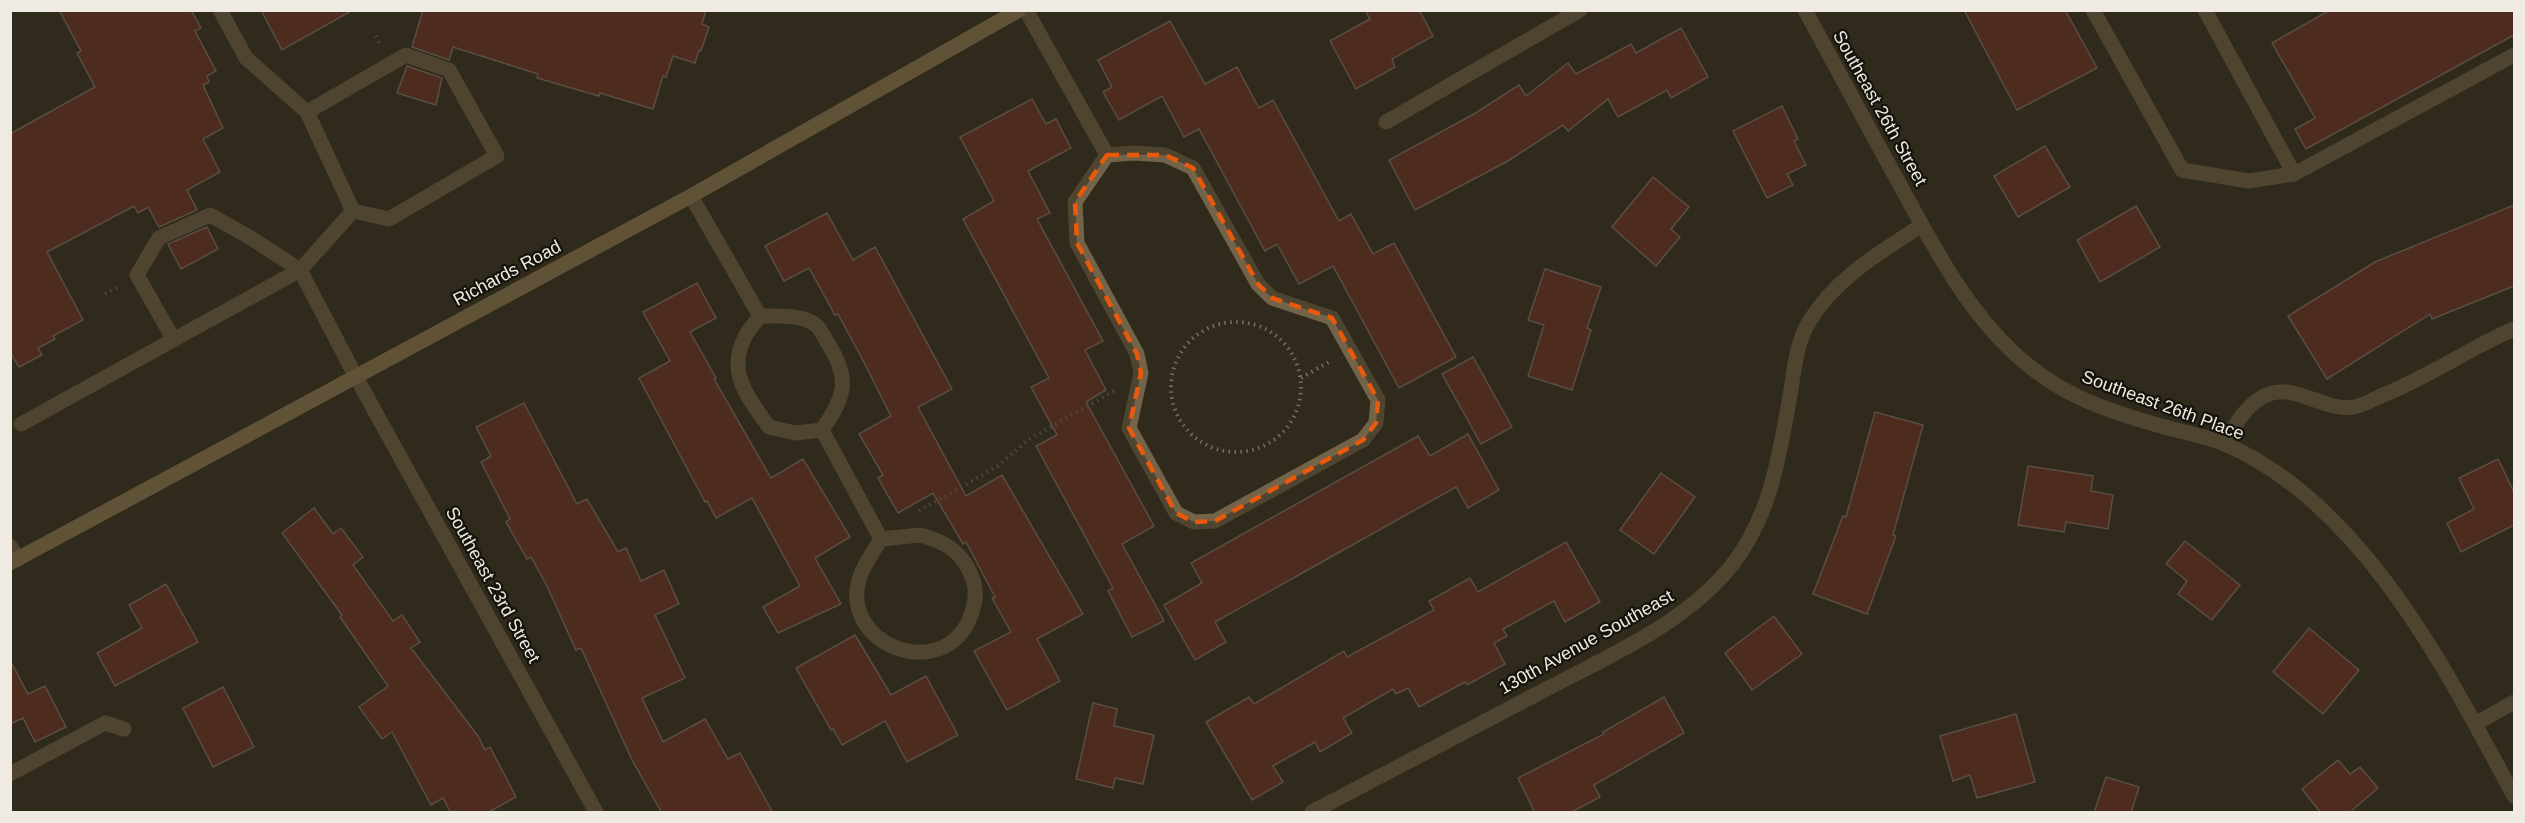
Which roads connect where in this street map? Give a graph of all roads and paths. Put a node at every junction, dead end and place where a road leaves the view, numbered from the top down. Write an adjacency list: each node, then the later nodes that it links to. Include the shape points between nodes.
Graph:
1 (220, 10): 9 (street, via 246,58)
2 (1018, 10): 13 (main road, Richards Road)
3 (1026, 10): 11 (street)
4 (1580, 10): 10 (street)
5 (1805, 10): 15 (street, Southeast 26th Street)
6 (2093, 10): 12 (street, via 2182,170 2249,181)
7 (2205, 10): 12 (street)
8 (2514, 55): 12 (street)
9 (307, 112): 14 (street); 14 (street, via 406,55 449,70 497,156 389,219)
10 (1386, 122)
11 (1107, 155): 11 (street, via 1075,202 1077,243 1137,354 1141,373 1129,428 1176,513 1194,522 1215,521 1364,440 1376,423 1378,400 1332,318 1272,298 1258,284 1193,168 1165,155)
12 (2294, 174)
13 (691, 196): 17 (street); 21 (main road, Richards Road)
14 (353, 211): 16 (street)
15 (1922, 225): 26 (street, Southeast 26th Place, via 1980,317 2044,378 2084,401); 36 (street, 130th Avenue Southeast, via 1841,283 1809,322 1796,358 1776,475 1759,520 1732,565 1703,597 1612,654)
16 (300, 270): 19 (street); 19 (street, via 210,215 159,238 137,275); 21 (street, Southeast 23rd Street)
17 (760, 316): 25 (street, via 790,316 816,325 832,350 844,376 838,406); 25 (street, via 744,338 736,368 750,400 769,427 795,433)
18 (2514, 329): 26 (street, via 2405,386 2355,406 2336,408 2286,392 2270,393 2254,402)
19 (174, 340): 24 (street)
20 (1329, 362): 22 (path)
21 (356, 377): 29 (main road, Richards Road); 35 (street, Southeast 23rd Street)
22 (1301, 378): 22 (path, via 1284,342 1267,329 1248,322 1226,322 1206,328 1189,340 1177,357 1171,378 1172,399 1179,419 1192,435 1228,452 1248,452 1282,433 1294,417 1301,398)
23 (1117, 389): 27 (path, via 1028,440 998,466)
24 (21, 424)
25 (822, 430): 28 (street)
26 (2224, 444): 31 (street, Southeast 26th Place, via 2279,473 2326,513 2365,555 2422,634)
27 (911, 516)
28 (881, 539): 28 (street, via 860,575 857,594 860,613 870,630 901,651 920,653 955,639 968,623 974,605 975,585 968,566 956,550 939,540 920,535)
29 (13, 556)
30 (2514, 702): 31 (street)
31 (2475, 724): 34 (street, Southeast 26th Place)
32 (124, 729): 33 (street, via 105,723)
33 (10, 774)
34 (2514, 796)
35 (596, 813)
36 (1312, 813)

